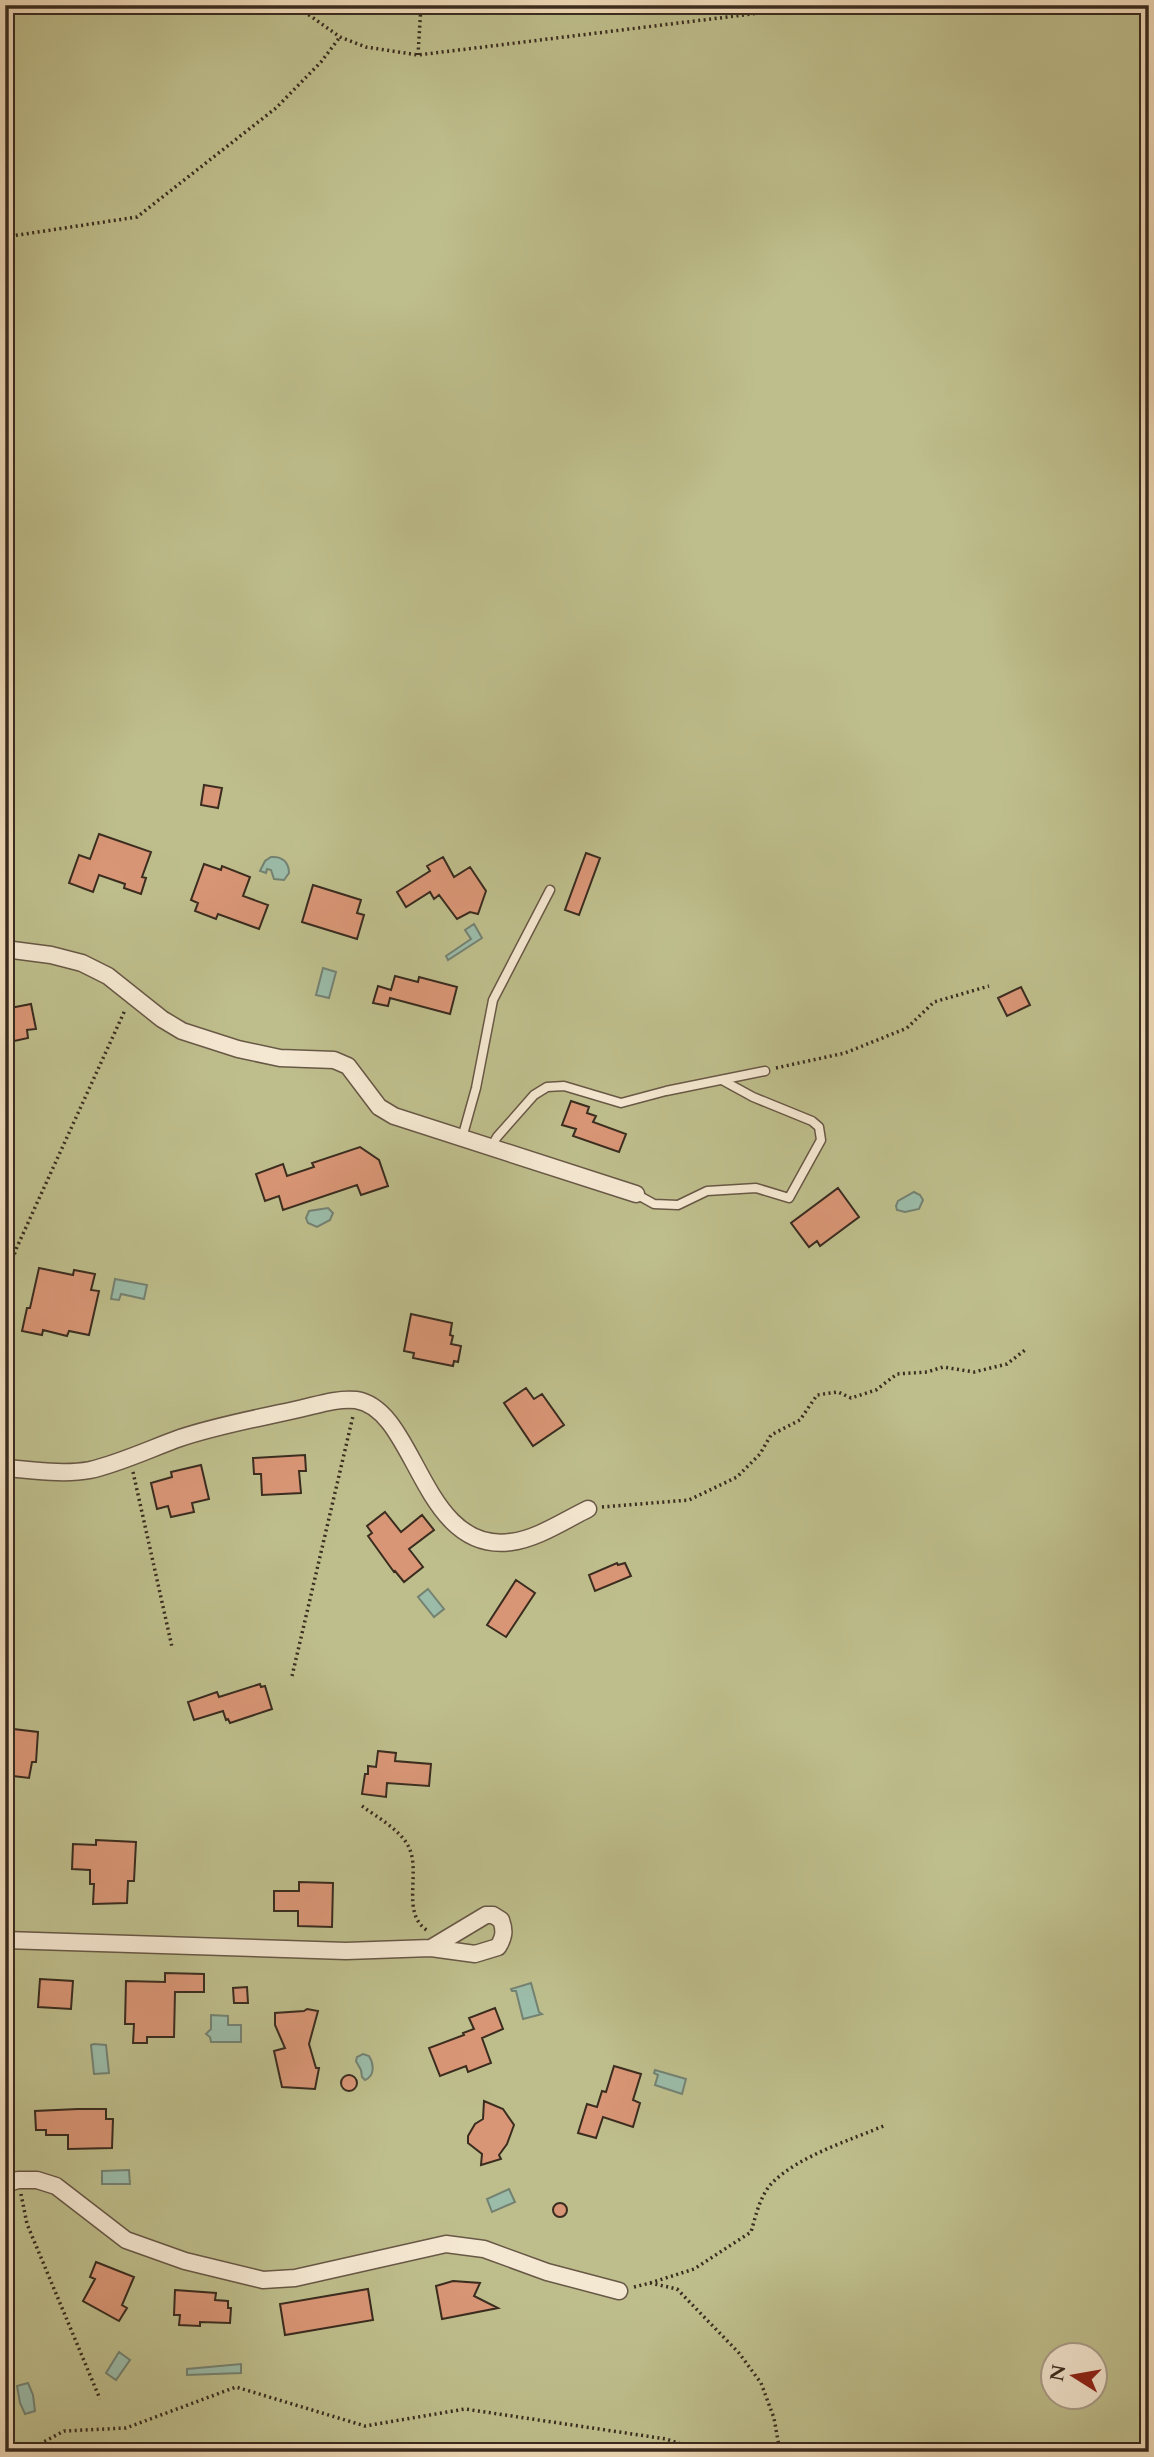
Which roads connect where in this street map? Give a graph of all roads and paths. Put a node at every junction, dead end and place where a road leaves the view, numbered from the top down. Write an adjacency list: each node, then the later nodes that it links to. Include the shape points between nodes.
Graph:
1 (295, 5): 4 (path)
2 (421, 5): 5 (path)
3 (825, 5): 5 (path)
4 (340, 37): 5 (path, via 366,47); 6 (path, via 276,108 137,217)
5 (418, 55)
6 (5, 237)
7 (550, 890): 13 (lane, via 493,1000)
8 (5, 949): 10 (street, via 82,963 108,975)
9 (989, 986): 11 (path, via 934,1002 907,1028 845,1053)
10 (132, 995): 13 (street, via 182,1031 238,1049 281,1058 334,1060 348,1066 379,1107); 16 (path)
11 (765, 1071): 12 (lane)
12 (722, 1080): 14 (lane, via 621,1103 564,1086 547,1087 534,1095); 15 (lane, via 819,1128 821,1140 789,1198 756,1188 707,1191 678,1205 654,1204)
13 (462, 1138): 14 (street)
14 (491, 1147): 15 (street)
15 (636, 1194)
16 (5, 1280)
17 (1025, 1350): 21 (path, via 1007,1364 974,1372 943,1367 897,1374 876,1391 851,1398 838,1392 817,1395 800,1420 771,1435 737,1477 689,1500)
18 (356, 1400): 19 (street, via 219,1426); 21 (street, via 373,1406 387,1421 444,1514 474,1537 518,1541); 23 (path)
19 (130, 1456): 20 (street, via 90,1470); 22 (path)
20 (5, 1468)
21 (588, 1508)
22 (172, 1647)
23 (292, 1676)
24 (362, 1806): 26 (path, via 403,1837 410,1848 417,1922)
25 (5, 1940): 27 (street, via 346,1951)
26 (446, 1940): 27 (street); 27 (street, via 486,1915 501,1920 504,1929 498,1947 489,1952)
27 (431, 1948)
28 (887, 2125): 31 (path, via 813,2155 773,2182 760,2202 751,2232 694,2269)
29 (5, 2139): 30 (path)
30 (12, 2182): 32 (street, via 37,2180 56,2186 126,2240 185,2261 263,2280 295,2278 446,2244 484,2249); 33 (path)
31 (650, 2283): 32 (path); 36 (path, via 677,2289 739,2353 761,2383)
32 (619, 2291)
33 (100, 2399)
34 (25, 2452): 35 (path, via 64,2431 126,2428 236,2387 365,2426 465,2409 666,2439)
35 (705, 2452)
36 (780, 2452)

